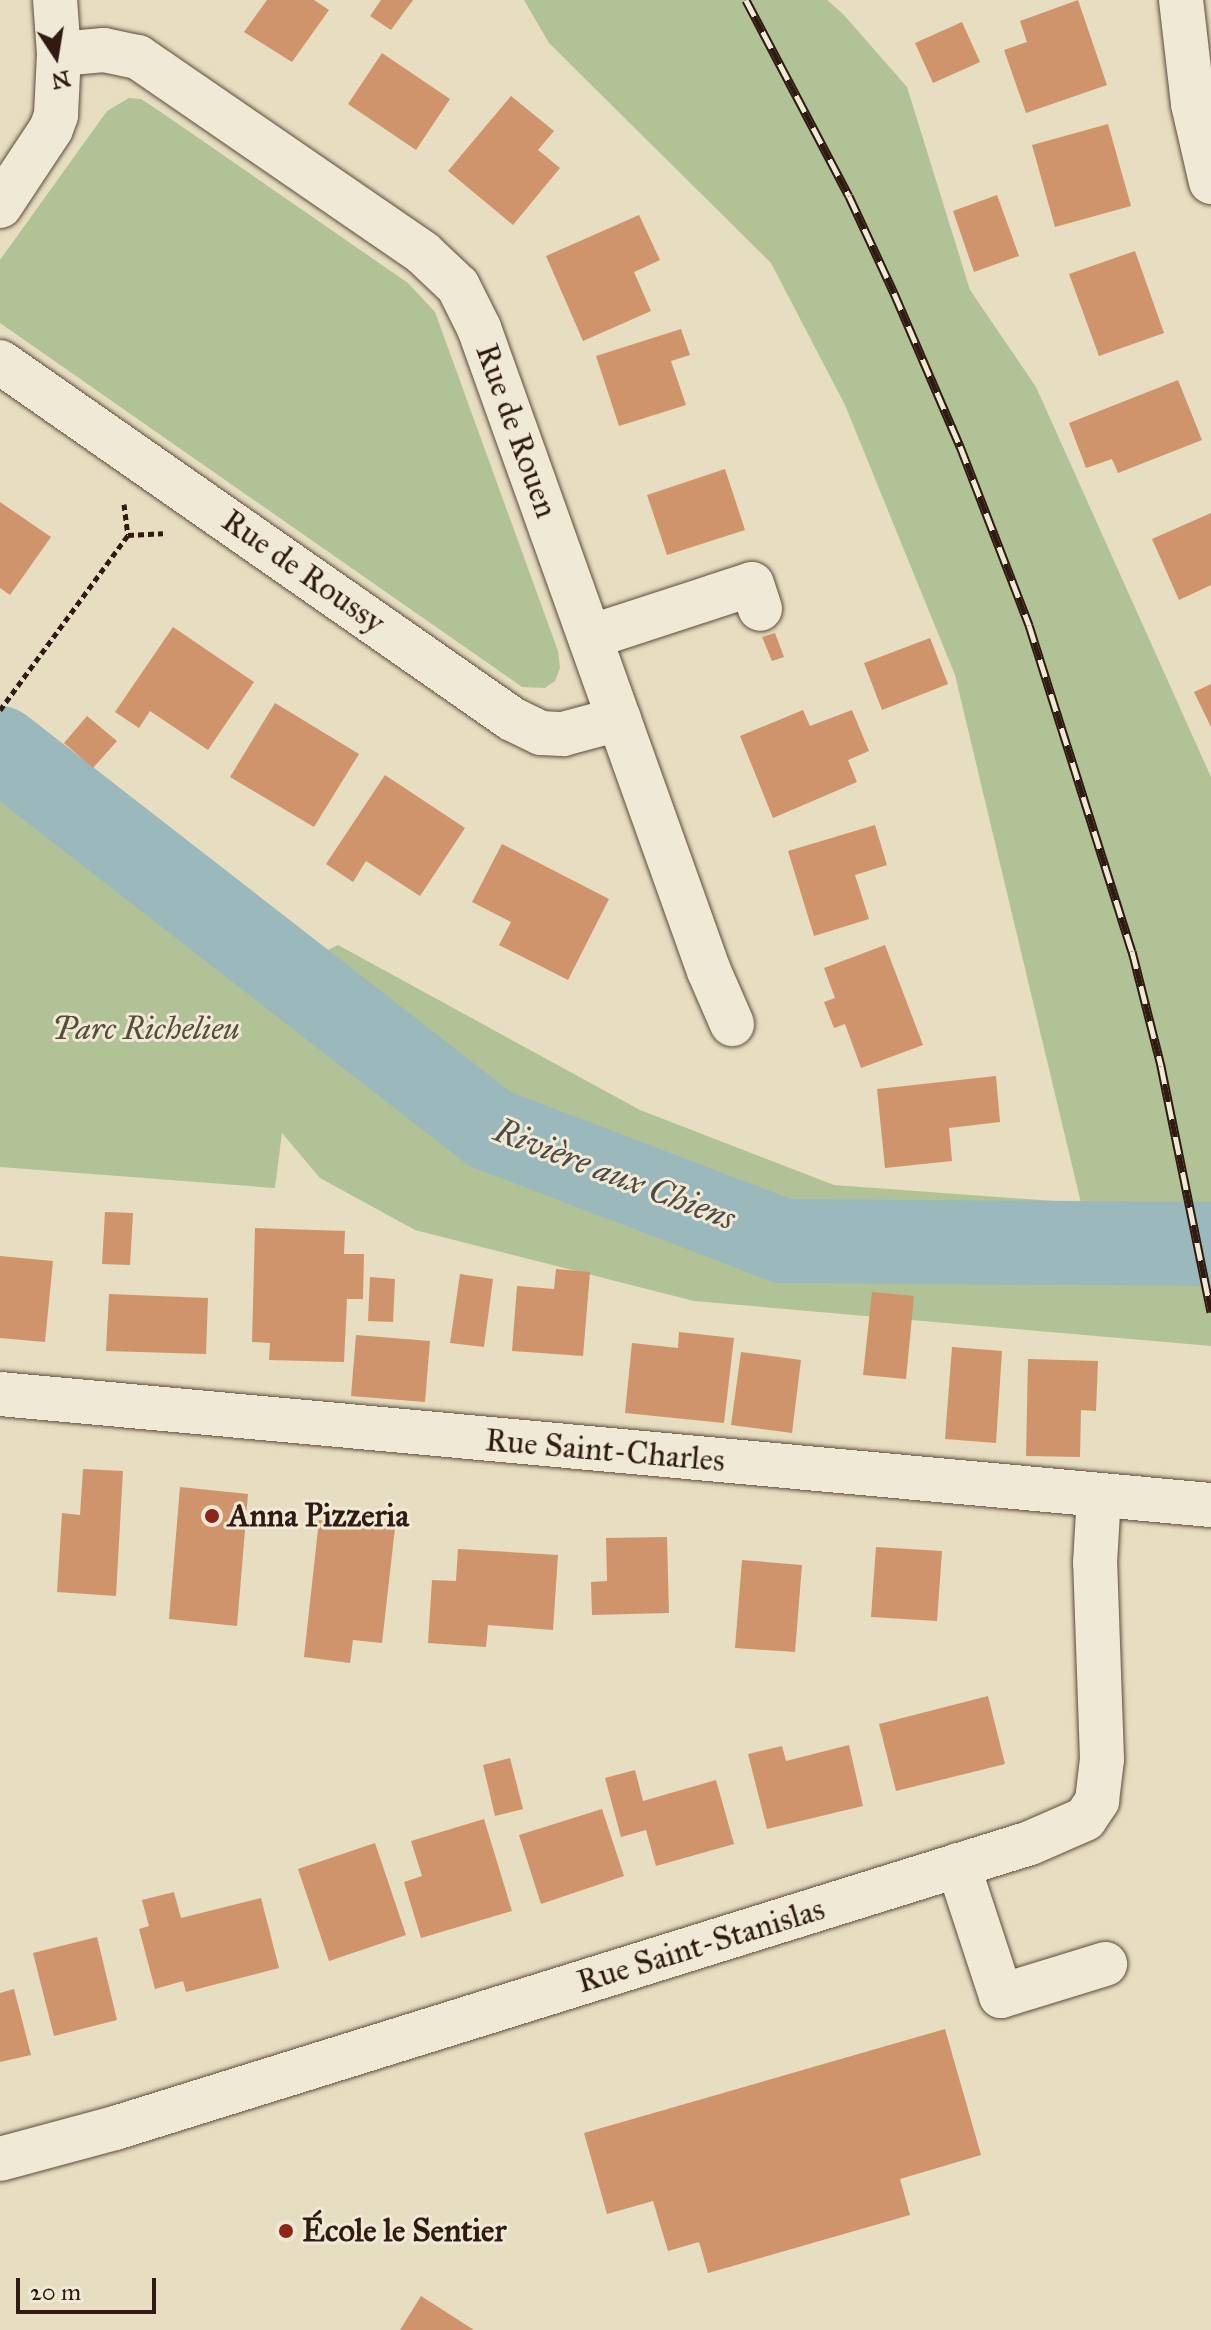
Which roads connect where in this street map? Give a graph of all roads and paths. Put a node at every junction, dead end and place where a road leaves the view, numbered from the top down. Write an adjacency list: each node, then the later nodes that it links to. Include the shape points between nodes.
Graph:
1 (55, 0): 3 (street)
2 (1181, 0): 4 (street, via 1193,104)
3 (59, 54): 5 (street, via 51,129); 11 (street, Rue de Rouen, via 104,50 138,57 444,269 479,328)
4 (1211, 182)
5 (0, 206)
6 (0, 362): 13 (street, Rue de Roussy, via 512,719 541,733 563,734)
7 (122, 489): 9 (path)
8 (169, 532): 9 (path)
9 (128, 535): 12 (path)
10 (760, 609): 11 (street, via 752,584)
11 (590, 637): 13 (street, Rue de Rouen)
12 (0, 710)
13 (619, 719): 14 (street, Rue de Rouen)
14 (732, 1024)
15 (0, 1394): 16 (street, Rue Saint-Charles)
16 (1099, 1496): 17 (street, Rue Saint-Charles); 18 (street, Rue Saint-Stanislas, via 1095,1575 1102,1759 1097,1801 1085,1819 1072,1826)
17 (1211, 1505)
18 (958, 1865): 19 (street, via 1001,1996); 20 (street, Rue Saint-Stanislas, via 115,2128)
19 (1105, 1964)
20 (0, 2159)

